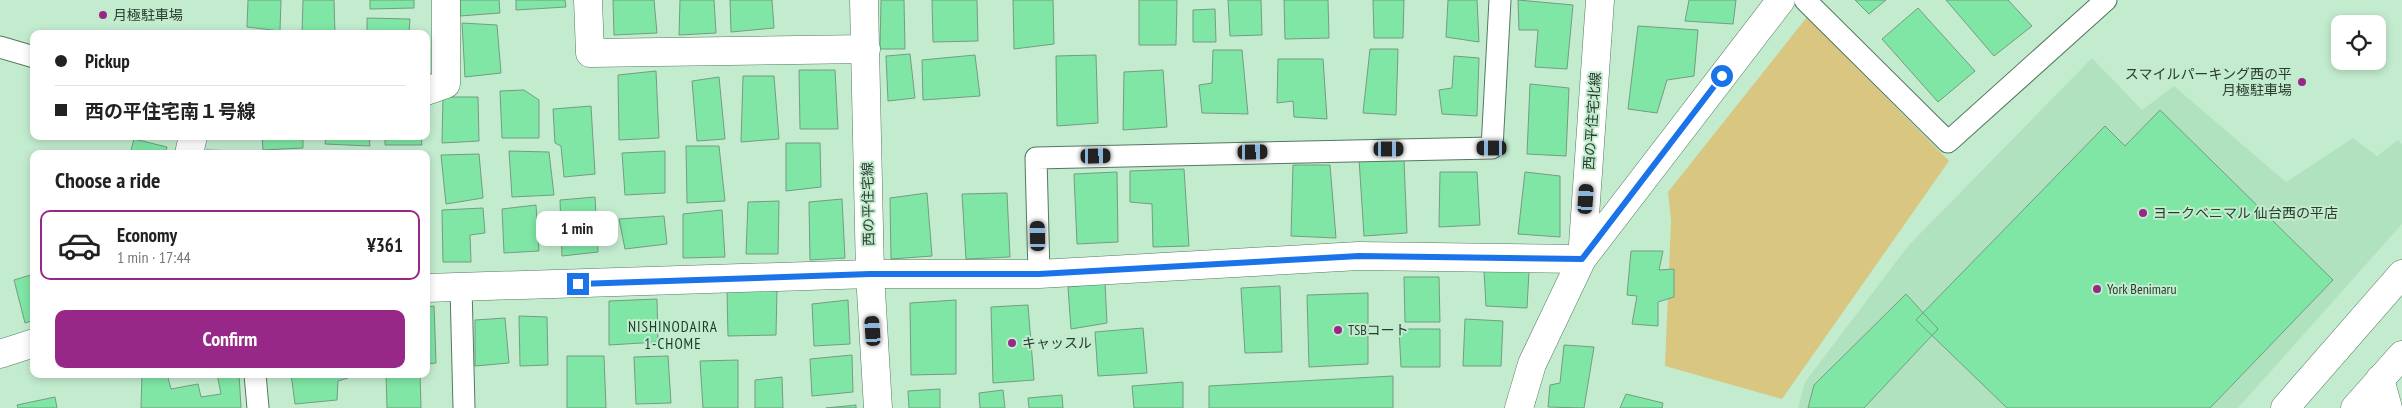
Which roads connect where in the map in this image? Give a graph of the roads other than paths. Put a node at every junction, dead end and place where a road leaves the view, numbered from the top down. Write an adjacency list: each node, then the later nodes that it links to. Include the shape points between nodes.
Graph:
1 (446, 0): 12 (street, via 446,84)
2 (588, 0): 10 (street, via 590,53)
3 (864, 0): 10 (street, 西の平住宅線)
4 (1500, 0): 15 (lane, via 1492,148 1036,158)
5 (1600, 0): 13 (street, 西の平住宅北線)
6 (1781, 0): 13 (street)
7 (1805, 0): 8 (lane, via 1948,142)
8 (2106, 0)
9 (0, 47): 11 (lane)
10 (866, 49): 14 (street, 西の平住宅線)
11 (30, 55)
12 (430, 90)
13 (1582, 259): 15 (street, via 1359,256); 27 (street, 西の平住宅北線, via 1532,364)
14 (870, 274): 15 (street); 17 (street); 26 (street, 西の平住宅線)
15 (1039, 274)
16 (2402, 274): 28 (street)
17 (461, 287): 18 (street); 25 (lane)
18 (430, 288)
19 (30, 344): 20 (street)
20 (0, 354)
21 (2402, 355): 23 (street)
22 (254, 378): 24 (lane)
23 (2380, 379): 29 (street); 30 (street)
24 (258, 408)
25 (464, 408)
26 (878, 408)
27 (1519, 408)
28 (2284, 408)
29 (2355, 408)
30 (2388, 408)

